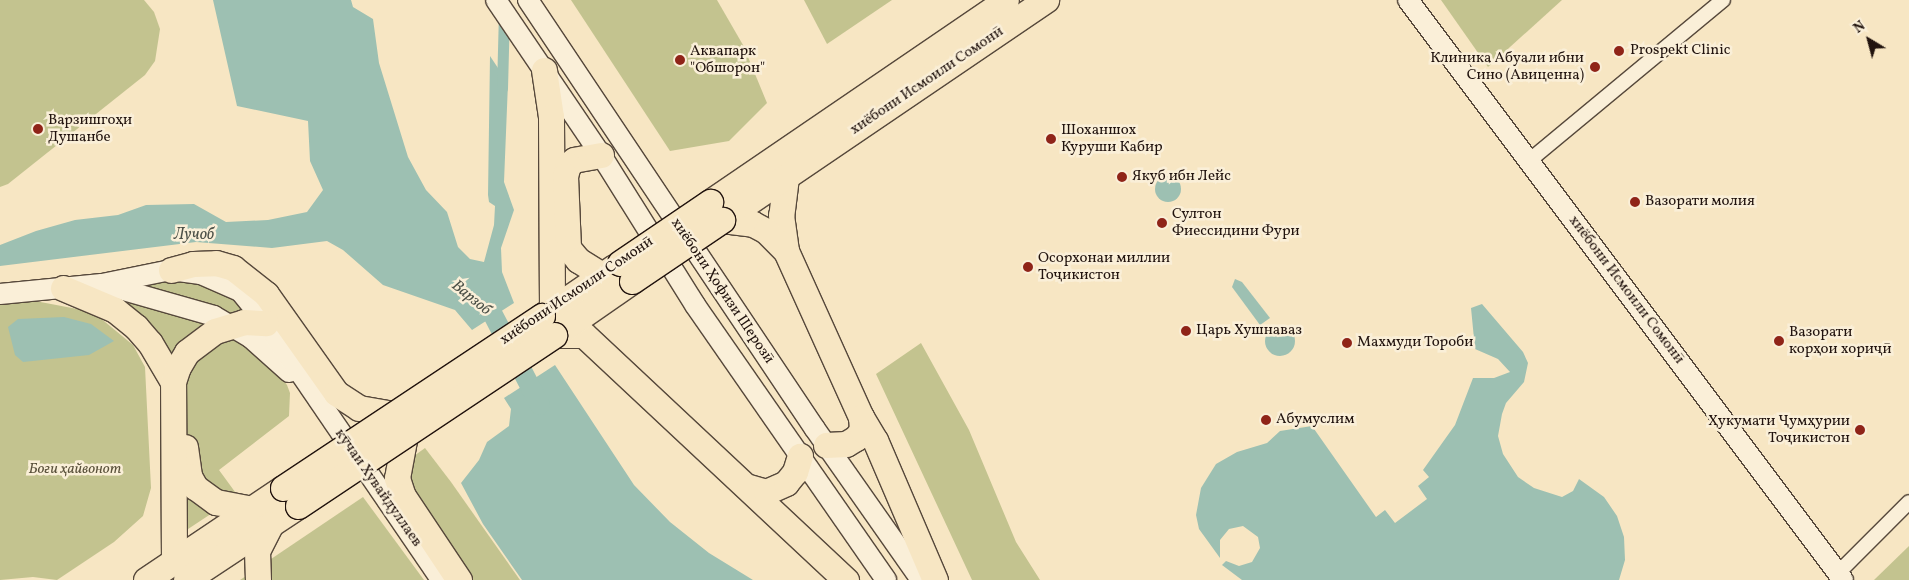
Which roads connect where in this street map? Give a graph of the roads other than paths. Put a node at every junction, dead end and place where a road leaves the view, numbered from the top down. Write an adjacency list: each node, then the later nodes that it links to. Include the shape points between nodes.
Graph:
1 (496, 0): 7 (street, хиёбони Ҳофизи Шерозӣ)
2 (528, 0): 26 (street, хиёбони Ҳофизи Шерозӣ)
3 (1006, 0): 11 (highway, хиёбони Исмоили Сомонӣ)
4 (1046, 0): 10 (highway, хиёбони Исмоили Сомонӣ)
5 (1408, 0): 9 (street, хиёбони Исмоили Сомонӣ)
6 (1723, 0): 9 (street)
7 (544, 70): 8 (street, хиёбони Ҳофизи Шерозӣ); 19 (highway, via 551,117)
8 (601, 155): 14 (highway, via 574,160 568,165 565,176 568,248 578,260); 27 (street, хиёбони Ҳофизи Шерозӣ, via 694,305)
9 (1529, 161): 32 (street, хиёбони Исмоили Сомонӣ)
10 (786, 177): 11 (highway, хиёбони Исмоили Сомонӣ); 12 (highway, via 781,216)
11 (716, 211): 12 (highway, via 766,231); 14 (highway, хиёбони Исмоили Сомонӣ, bridge)
12 (786, 251): 24 (highway)
13 (171, 270): 15 (street, кӯчаи Хувайдуллаев); 21 (street, кӯчаи Хувайдуллаев, via 222,280 240,291); 25 (highway, via 193,264 216,263 233,268 266,294 336,393 348,403)
14 (618, 273): 18 (highway, хиёбони Исмоили Сомонӣ); 19 (highway, хиёбони Исмоили Сомонӣ)
15 (102, 284): 16 (street); 20 (street, via 193,307)
16 (63, 288): 17 (street); 23 (highway, via 115,310 136,327 150,342)
17 (0, 294)
18 (591, 309): 19 (highway, хиёбони Исмоили Сомонӣ); 22 (highway, via 584,325)
19 (549, 320): 22 (highway); 25 (highway, хиёбони Исмоили Сомонӣ, bridge)
20 (231, 325): 21 (highway); 23 (highway, via 200,340 178,367)
21 (259, 330): 30 (highway, via 212,346 195,361 188,377 184,401 185,457 195,487 216,502); 33 (street, кӯчаи Хувайдуллаев, via 314,396)
22 (584, 336): 28 (highway)
23 (173, 382): 31 (highway)
24 (861, 417): 26 (highway, via 862,430 856,438 846,444); 39 (highway, via 875,440)
25 (399, 424): 30 (highway, хиёбони Исмоили Сомонӣ, bridge); 33 (highway, via 397,478)
26 (826, 445): 38 (street, хиёбони Ҳофизи Шерозӣ)
27 (800, 456): 28 (highway, via 795,472 786,483 766,492); 37 (street, хиёбони Ҳофизи Шерозӣ)
28 (749, 487): 36 (highway)
29 (1909, 502): 32 (street)
30 (262, 517): 31 (highway, хиёбони Исмоили Сомонӣ); 35 (highway, via 255,564)
31 (180, 571): 34 (highway, хиёбони Исмоили Сомонӣ)
32 (1841, 577)
33 (445, 579)
34 (146, 580)
35 (258, 580)
36 (846, 580)
37 (886, 580)
38 (921, 580)
39 (935, 580)

